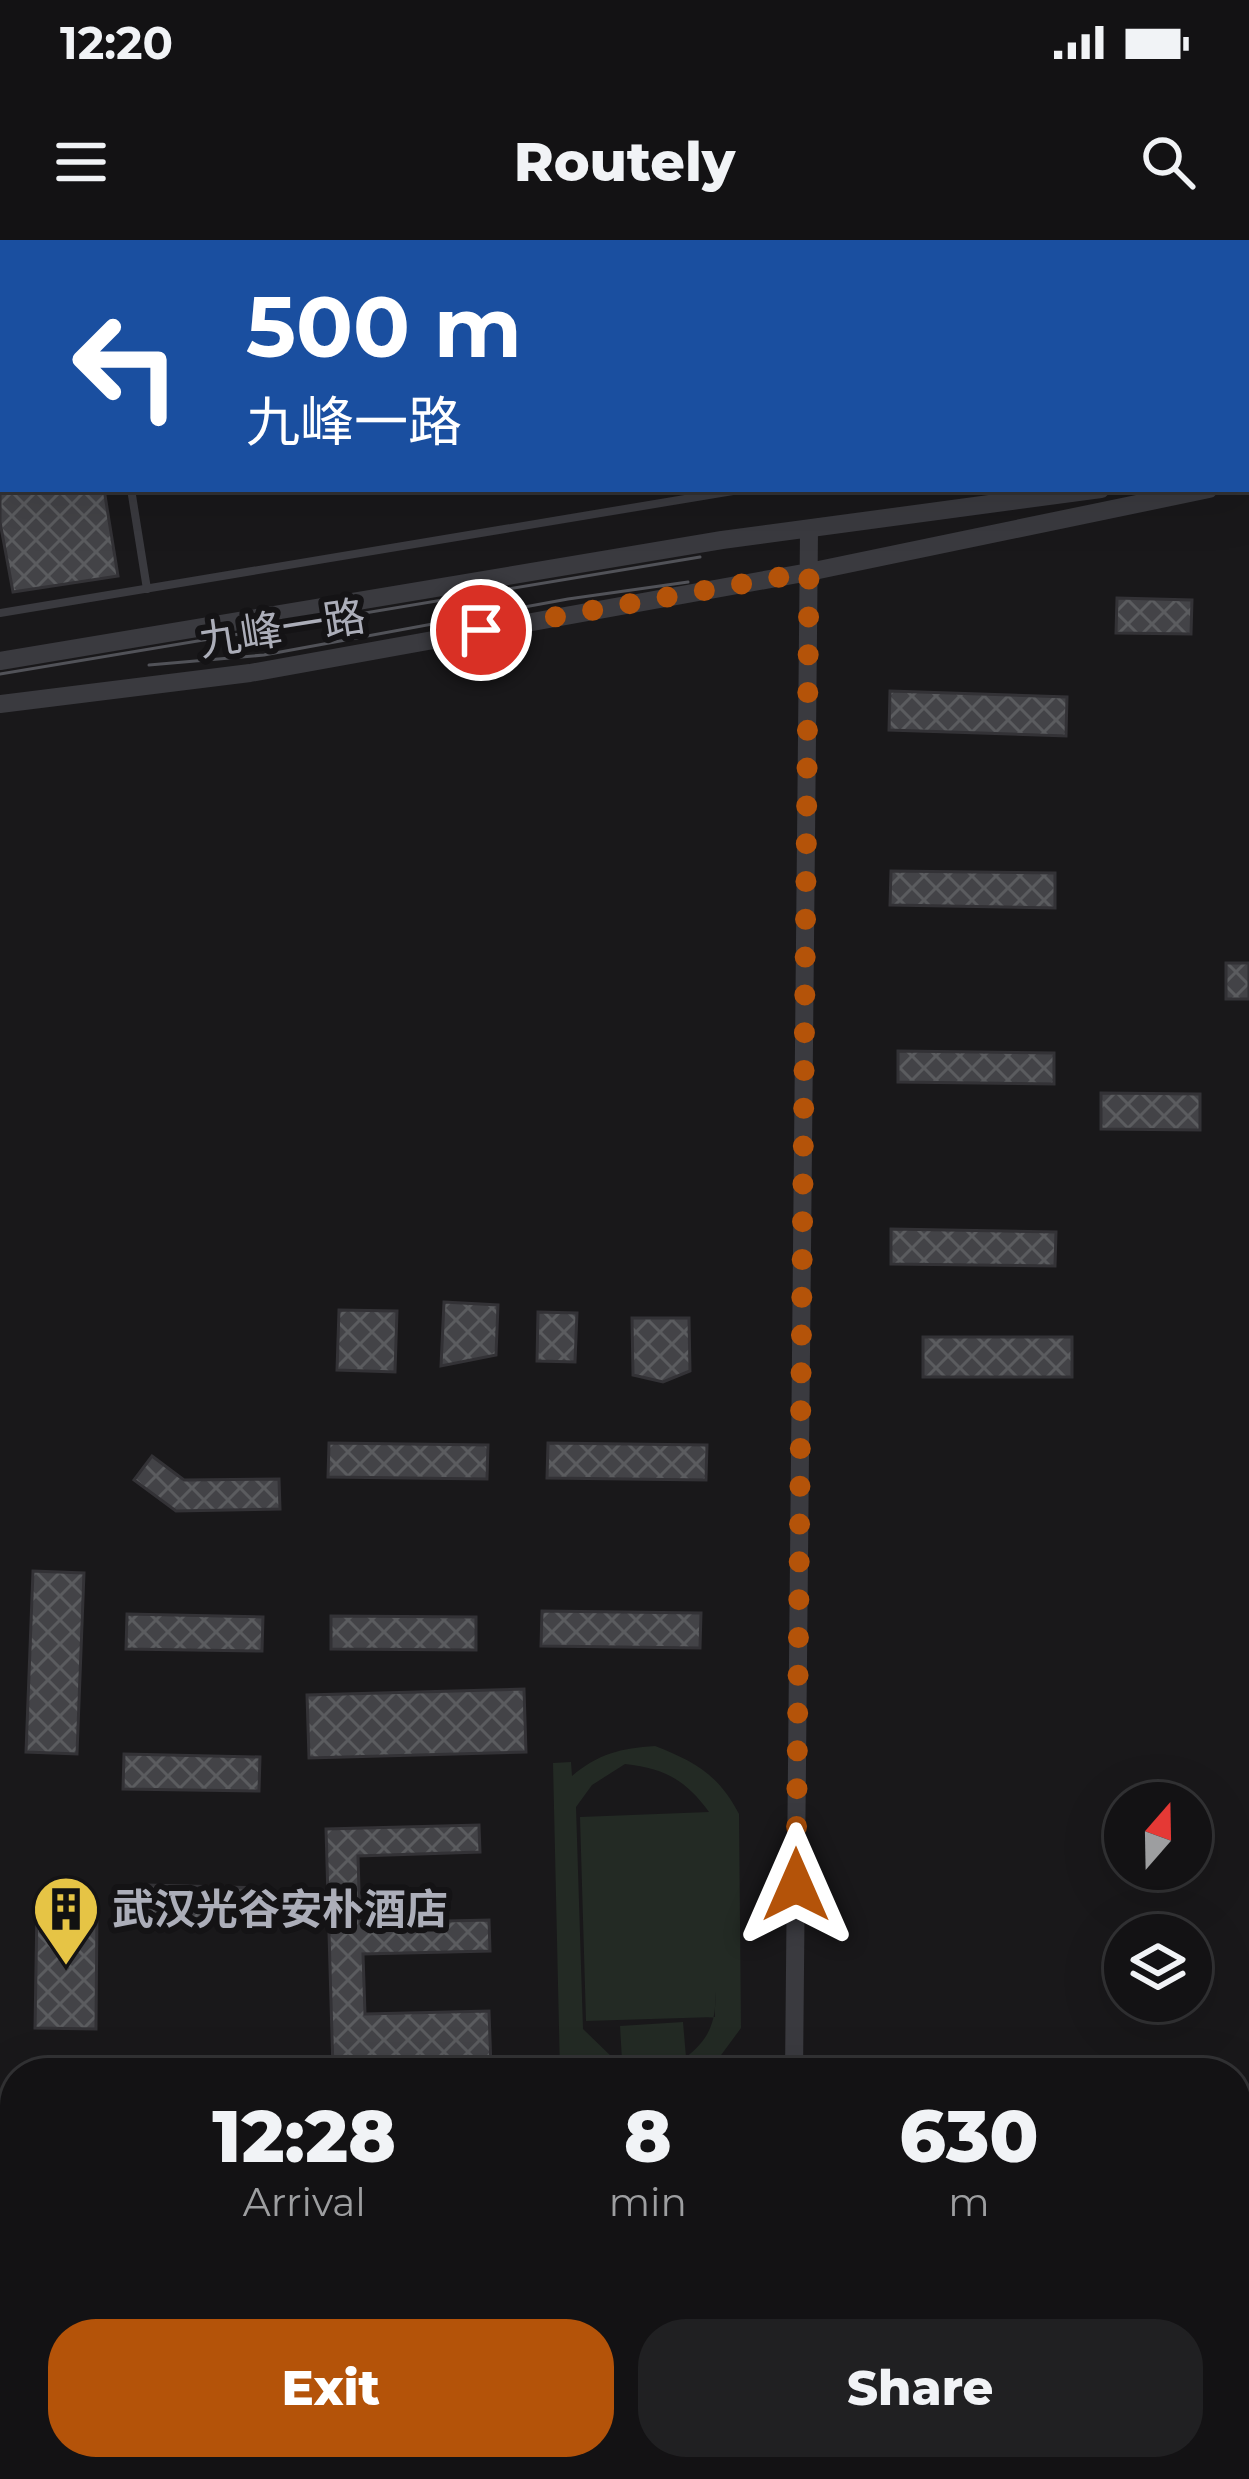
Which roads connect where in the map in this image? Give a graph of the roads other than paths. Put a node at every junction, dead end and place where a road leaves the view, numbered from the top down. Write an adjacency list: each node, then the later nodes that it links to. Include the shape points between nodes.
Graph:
1 (132, 492): 7 (lane)
2 (727, 492): 7 (lane)
3 (1080, 492): 5 (street, 九峰一路)
4 (1195, 492): 6 (street, 九峰一路)
5 (809, 531): 6 (street); 9 (street, 九峰一路)
6 (809, 572): 10 (street, 九峰一路, via 250,673); 11 (street)
7 (148, 589): 8 (lane)
8 (0, 613)
9 (0, 661)
10 (0, 704)
11 (794, 2058)

